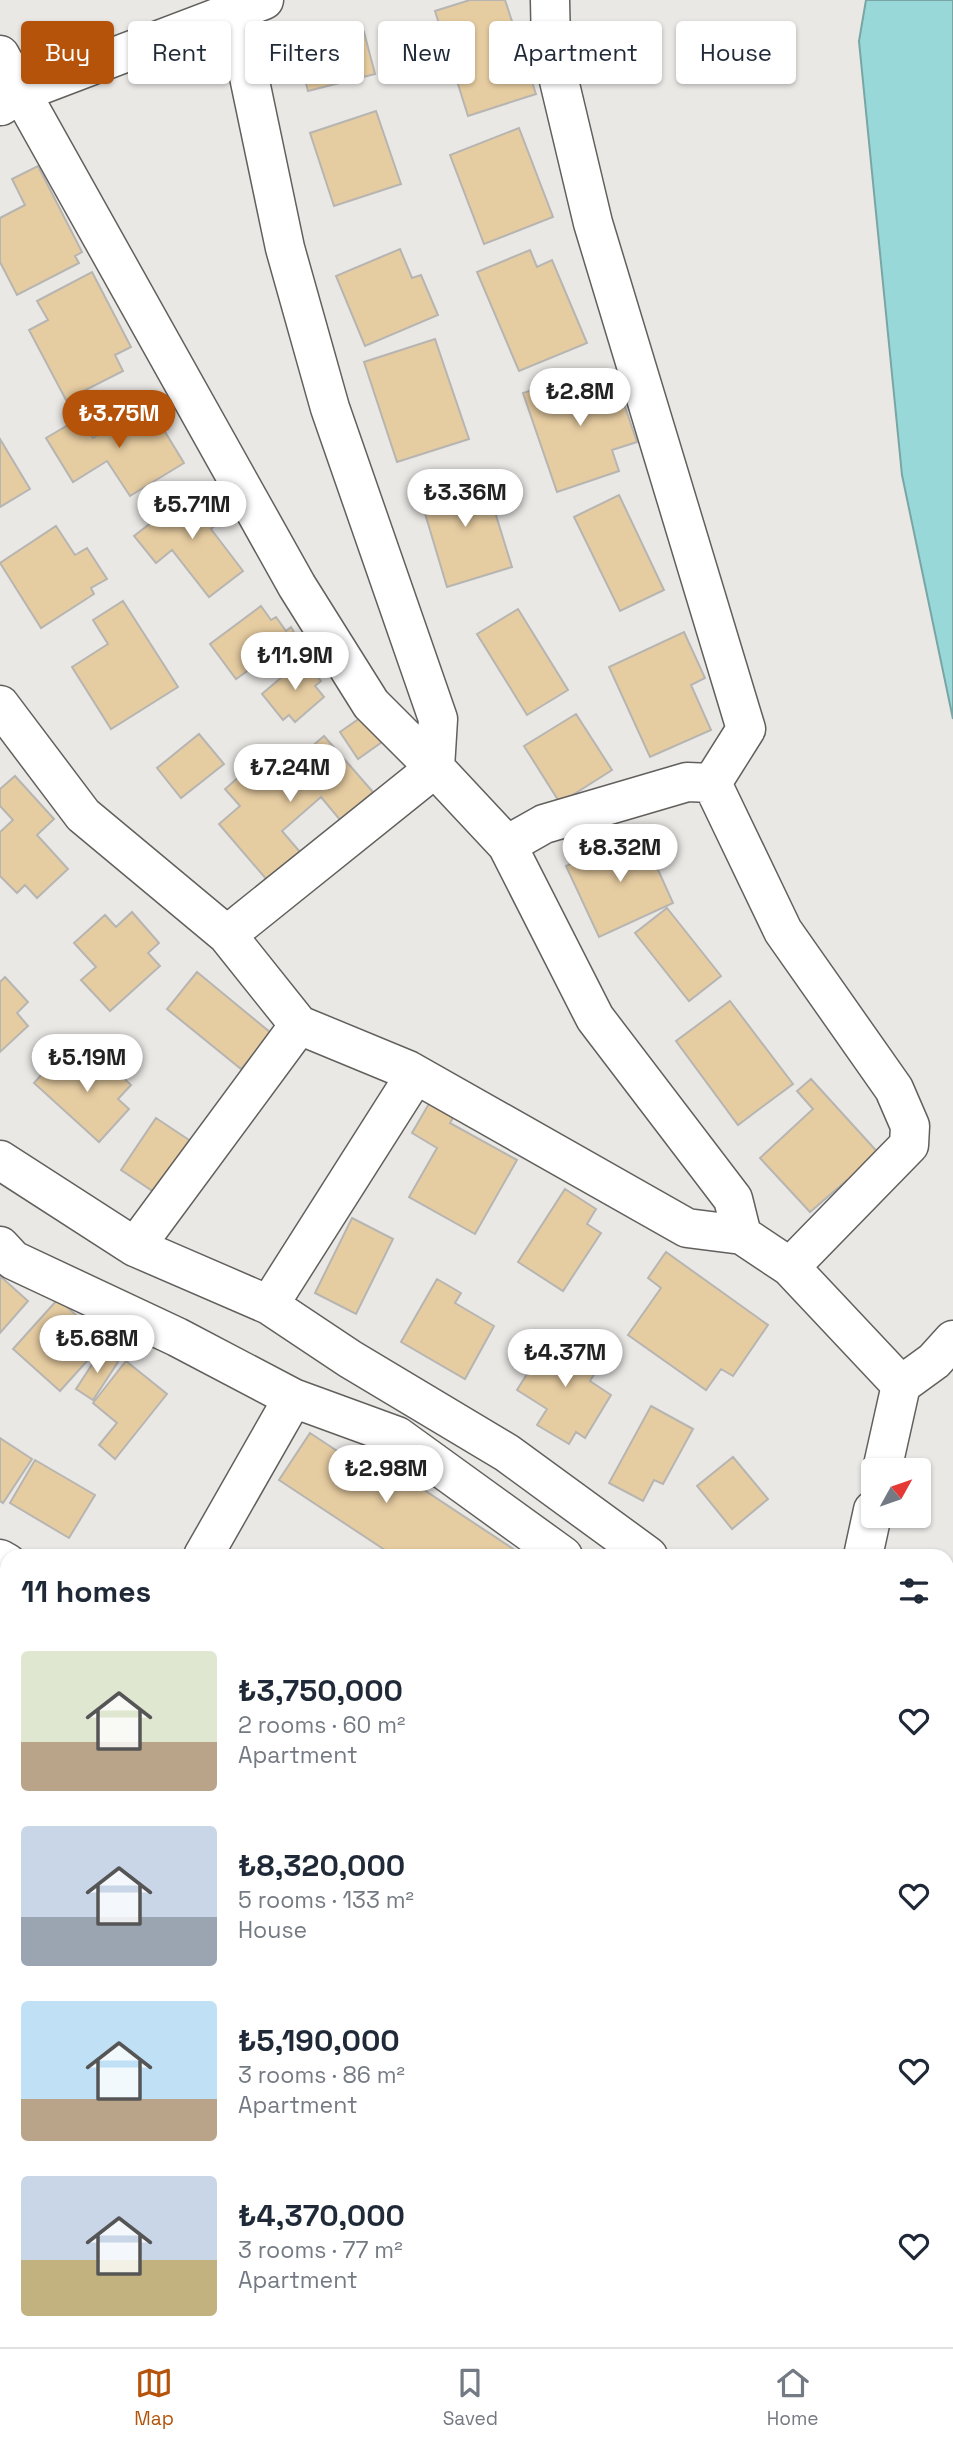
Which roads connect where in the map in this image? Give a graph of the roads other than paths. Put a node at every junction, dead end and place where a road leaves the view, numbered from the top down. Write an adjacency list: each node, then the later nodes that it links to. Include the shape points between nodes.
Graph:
1 (550, 0): 7 (street, via 551,47 593,223 746,729)
2 (250, 5): 4 (street); 6 (street, via 285,248 330,408 438,719)
3 (0, 55): 4 (street)
4 (11, 100): 6 (street, via 371,704)
5 (0, 705): 9 (street, via 83,815)
6 (435, 768): 8 (street); 9 (street)
7 (712, 783): 8 (street, via 687,782 544,824); 16 (street, via 783,932 894,1089 910,1126 909,1145)
8 (506, 845): 13 (street, via 595,1018 733,1199)
9 (227, 935): 10 (street)
10 (299, 1025): 11 (street); 15 (street)
11 (415, 1075): 13 (street, via 687,1228); 17 (street)
12 (0, 1160): 15 (street)
13 (741, 1235): 16 (street)
14 (0, 1246): 20 (street, via 13,1260)
15 (135, 1247): 17 (street)
16 (790, 1267): 19 (street)
17 (269, 1305): 25 (street, via 507,1453)
18 (953, 1340): 19 (street)
19 (901, 1385): 21 (street)
20 (293, 1398): 23 (street); 24 (street, via 397,1436)
21 (885, 1458)
22 (869, 1528): 26 (street)
23 (207, 1549)
24 (552, 1549)
25 (638, 1549)
26 (865, 1549)

